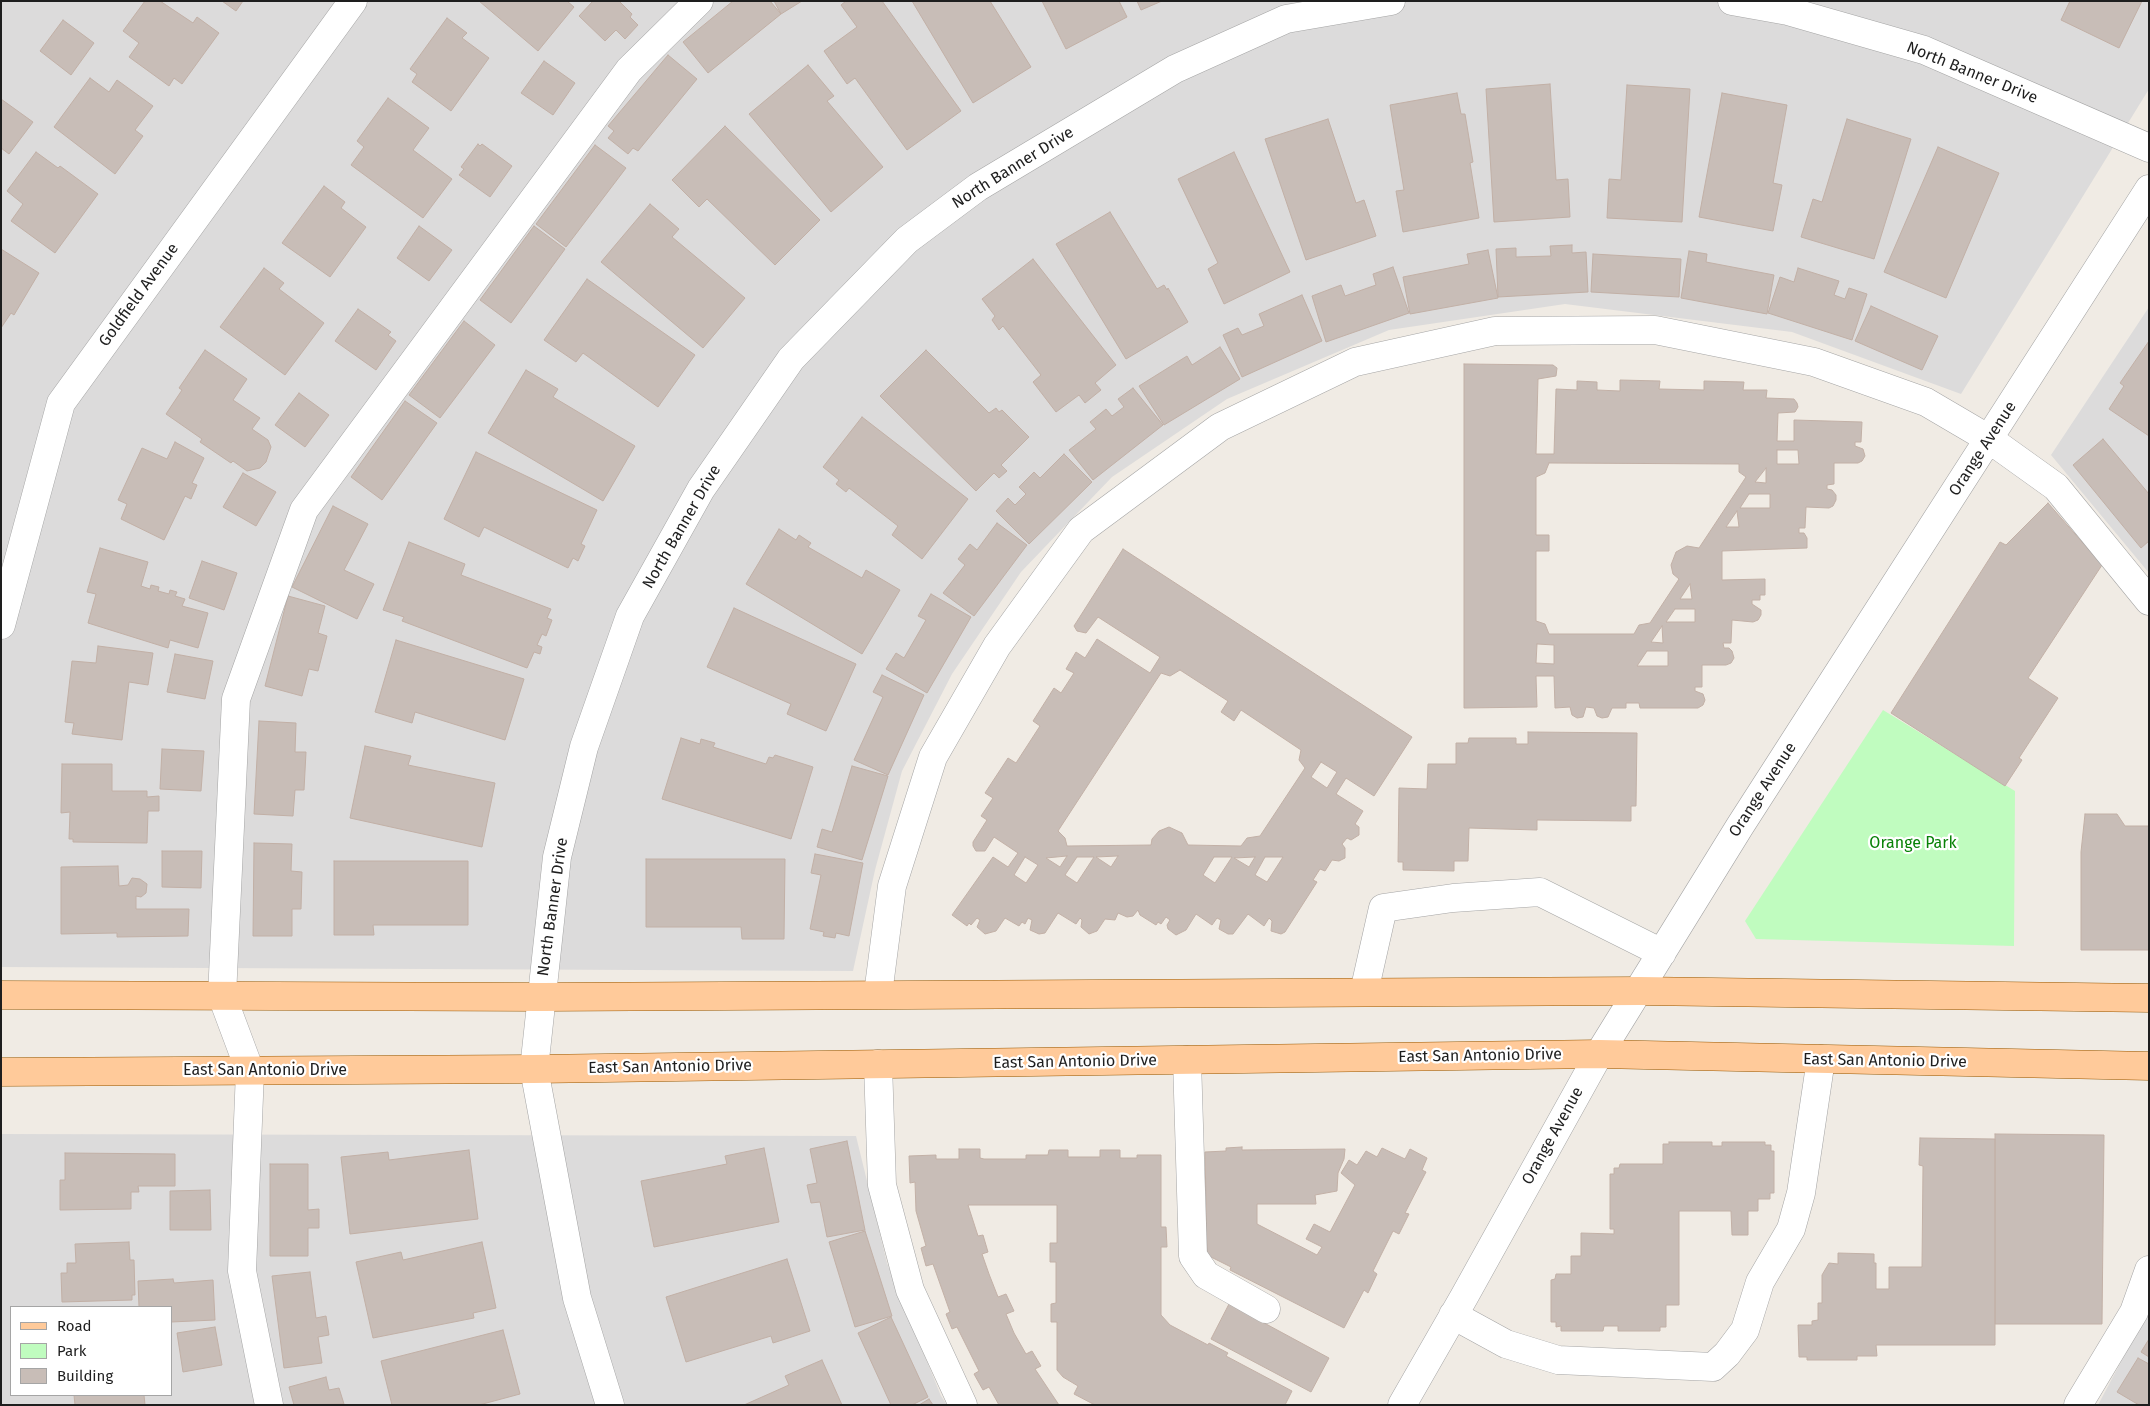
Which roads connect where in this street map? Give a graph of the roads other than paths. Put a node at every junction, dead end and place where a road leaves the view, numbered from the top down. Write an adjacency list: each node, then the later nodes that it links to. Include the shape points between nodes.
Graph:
1 (353, 1): 10 (street, Goldfield Avenue, via 61,403)
2 (699, 1): 16 (street, via 629,70 304,510 236,699)
3 (1391, 1): 5 (street, North Banner Drive)
4 (1732, 1): 6 (street, North Banner Drive, via 1788,11 1924,50)
5 (1283, 10): 17 (street, North Banner Drive, via 1175,69 978,187 907,240 791,359 701,489 630,616 584,747 557,857)
6 (2149, 148)
7 (2149, 189): 8 (street, Orange Avenue)
8 (1989, 439): 9 (street, via 2056,488); 11 (street, Orange Avenue, via 1740,826); 14 (street, via 1926,402 1814,362 1655,330 1495,331 1355,362 1220,427 1081,530 997,646 933,757 892,886)
9 (2149, 600)
10 (1, 625)
11 (1662, 954): 12 (street, Orange Avenue); 13 (street, via 1540,892 1453,898 1383,908)
12 (1639, 990): 13 (main road); 18 (main road); 19 (street, Orange Avenue)
13 (1364, 992): 14 (main road)
14 (878, 994): 17 (main road)
15 (1, 995): 16 (main road)
16 (222, 996): 17 (main road); 25 (street)
17 (542, 997): 24 (street, North Banner Drive)
18 (2149, 998)
19 (1598, 1054): 20 (main road, East San Antonio Drive); 21 (main road, East San Antonio Drive); 29 (street, Orange Avenue)
20 (1821, 1059): 23 (main road, East San Antonio Drive); 29 (street, via 1801,1193 1791,1229 1760,1282 1745,1330 1713,1367 1558,1360 1506,1344)
21 (1187, 1060): 22 (main road, East San Antonio Drive); 28 (street, via 1193,1256 1206,1275)
22 (878, 1064): 24 (main road, East San Antonio Drive); 32 (street, via 882,1185 910,1290)
23 (2149, 1066)
24 (534, 1069): 25 (main road, East San Antonio Drive); 31 (street, North Banner Drive, via 577,1298)
25 (250, 1070): 26 (main road, East San Antonio Drive); 30 (street, via 242,1271)
26 (1, 1072)
27 (2149, 1270): 34 (street, via 2134,1312)
28 (1266, 1309)
29 (1453, 1315): 33 (street, Orange Avenue)
30 (269, 1405)
31 (610, 1405)
32 (962, 1405)
33 (1402, 1405)
34 (2078, 1405)

